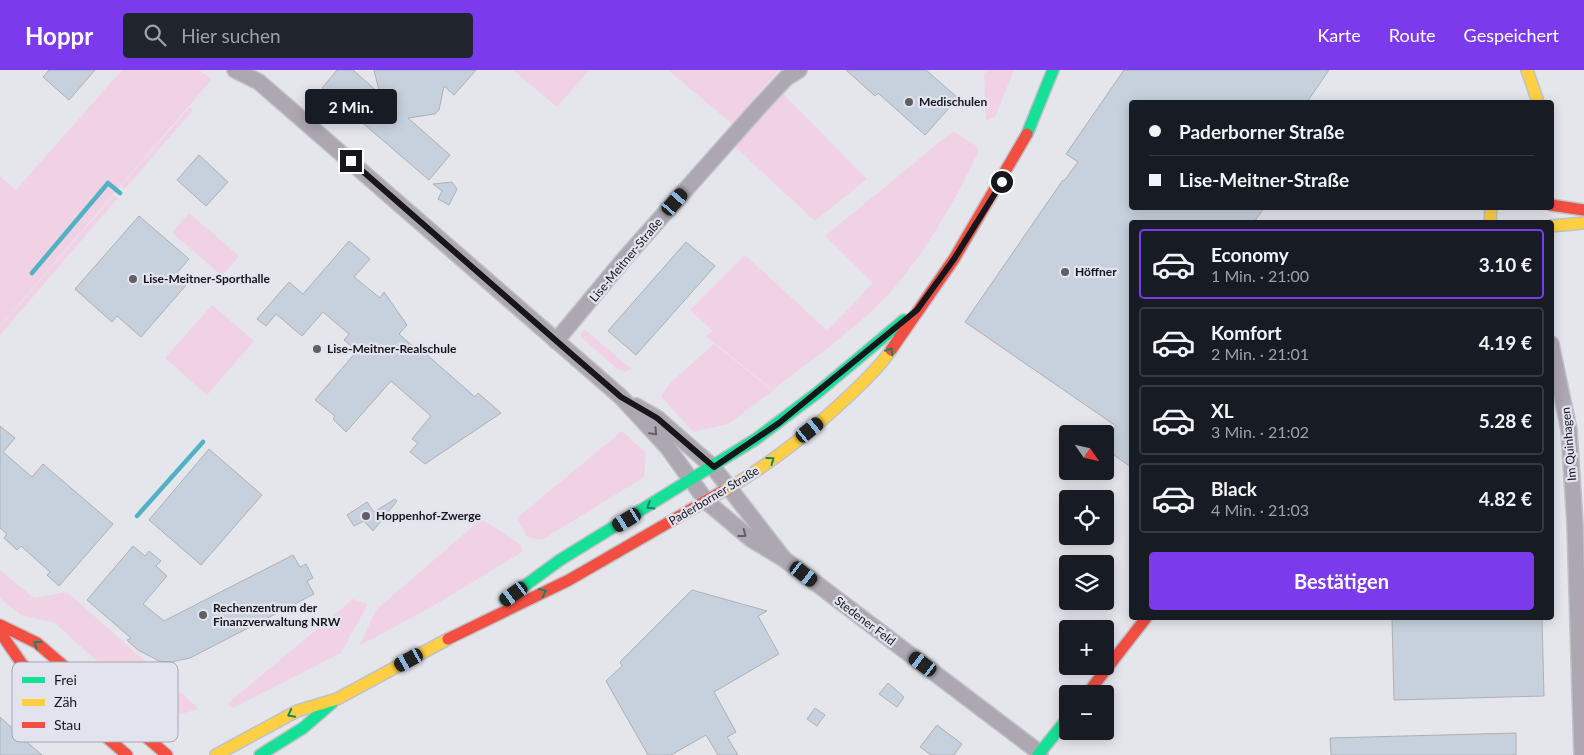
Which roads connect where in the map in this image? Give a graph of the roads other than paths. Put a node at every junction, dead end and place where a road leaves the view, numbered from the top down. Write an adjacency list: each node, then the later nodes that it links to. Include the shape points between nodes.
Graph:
1 (799, 70): 11 (street, Lise-Meitner-Straße, via 786,78 758,107)
2 (1052, 70): 10 (street, Paderborner Straße, via 1033,122 994,195)
3 (1527, 70): 5 (street)
4 (237, 71): 11 (street, via 259,82)
5 (1537, 100)
6 (1554, 205): 7 (street)
7 (1584, 210)
8 (1584, 223): 9 (street)
9 (1554, 225)
10 (917, 310): 14 (street, Paderborner Straße, via 779,423); 16 (street, Paderborner Straße, one-way to 10, via 771,460 843,402 882,364)
11 (556, 341): 13 (street)
12 (1554, 358): 37 (street, Im Quinhagen, via 1569,430)
13 (621, 397): 14 (street, via 657,418); 15 (street, one-way to 15, via 665,444)
14 (714, 467): 15 (street, Paderborner Straße); 16 (street)
15 (692, 481): 17 (street, Stedener Feld); 21 (street, Paderborner Straße, one-way to 21, via 560,560)
16 (730, 488): 17 (street, Paderborner Straße); 18 (street, Stedener Feld)
17 (706, 502): 18 (street, Stedener Feld, one-way to 18, via 750,539); 21 (street, Paderborner Straße, one-way to 17, via 569,580)
18 (784, 559): 31 (street, Stedener Feld)
19 (1144, 620): 25 (street)
20 (0, 624): 24 (street, one-way to 20, via 37,643)
21 (468, 628): 26 (street, Paderborner Straße)
22 (0, 632): 23 (street)
23 (21, 662)
24 (59, 662)
25 (1094, 685)
26 (337, 699): 35 (street, Paderborner Straße, one-way to 35, via 297,711); 36 (street, Paderborner Straße, via 303,728)
27 (1059, 729): 31 (street)
28 (99, 742): 32 (street)
29 (113, 742): 33 (street)
30 (152, 742): 34 (street, one-way to 30)
31 (1039, 754)
32 (109, 755)
33 (128, 755)
34 (167, 755)
35 (216, 755)
36 (261, 755)
37 (1582, 755)

